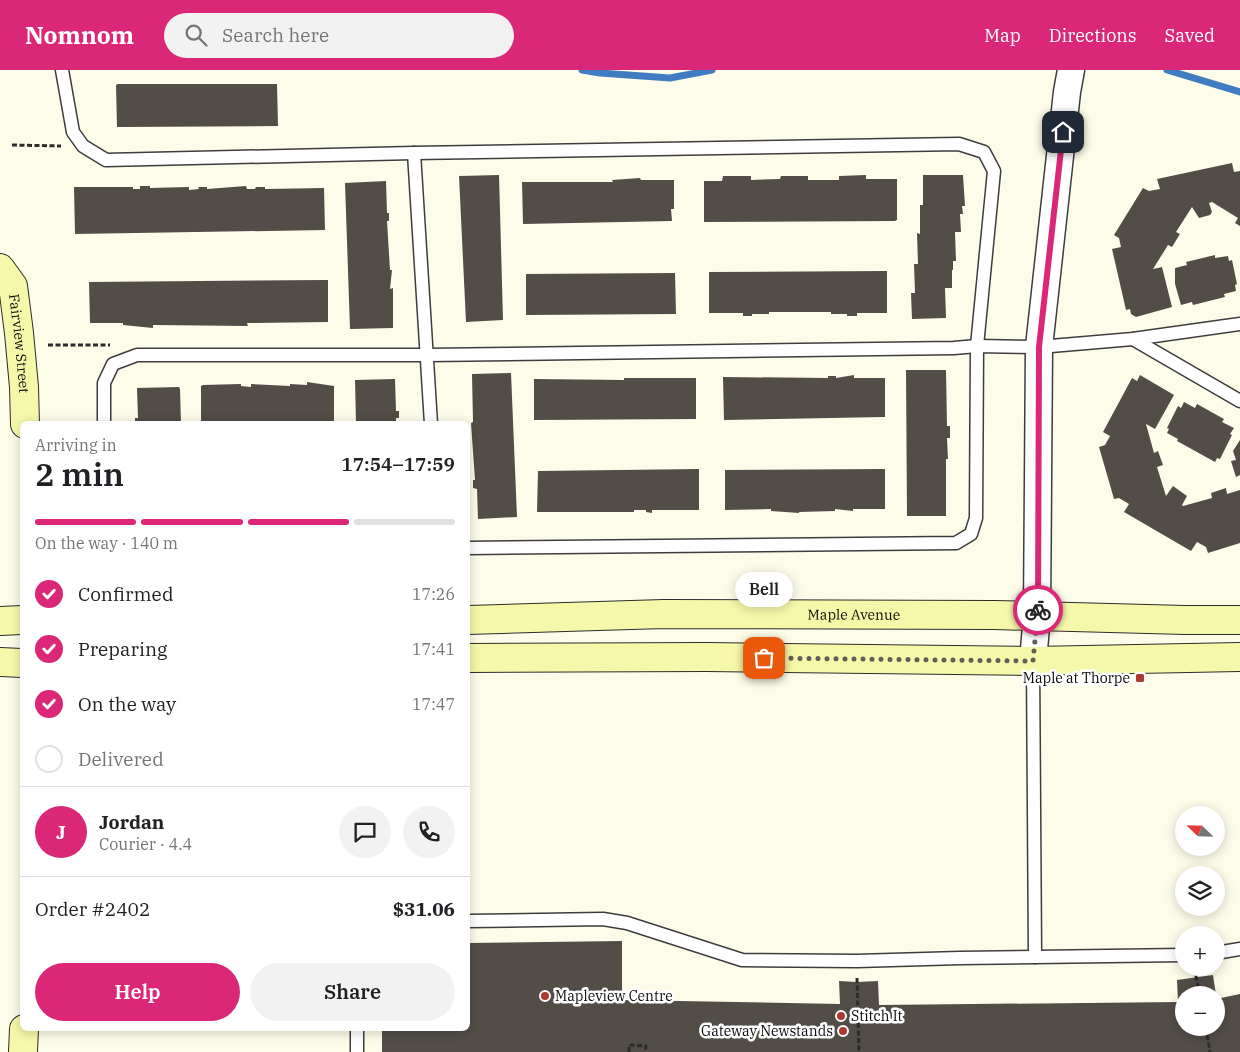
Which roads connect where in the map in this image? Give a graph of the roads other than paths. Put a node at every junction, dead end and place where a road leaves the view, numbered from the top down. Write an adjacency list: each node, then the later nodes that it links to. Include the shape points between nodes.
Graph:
1 (62, 70): 3 (lane, via 73,132 83,146 106,160)
2 (1069, 81): 8 (street)
3 (414, 152): 7 (lane, via 959,144 984,152 994,171); 9 (lane)
4 (0, 268): 11 (main road, Fairview Street, via 13,286 20,333)
5 (1240, 324): 6 (lane)
6 (1133, 340): 8 (lane); 10 (lane)
7 (977, 346): 8 (lane); 9 (lane); 14 (lane, via 976,518 971,534 956,543)
8 (1039, 347): 15 (street)
9 (426, 355): 12 (lane, via 137,355 113,364 104,383); 13 (lane)
10 (1240, 401)
11 (25, 421)
12 (104, 421)
13 (431, 421)
14 (470, 548)
15 (1038, 615): 18 (main road, Maple Avenue, via 664,614); 19 (main road, Maple Avenue); 22 (street)
16 (0, 620): 17 (main road)
17 (20, 620)
18 (470, 620)
19 (1240, 620)
20 (1240, 657): 22 (main road)
21 (470, 658): 22 (main road)
22 (1033, 661): 29 (lane)
23 (0, 662): 24 (main road)
24 (20, 663)
25 (470, 921): 29 (lane, via 603,919 627,923 742,960)
26 (1240, 949): 27 (lane)
27 (1225, 952)
28 (1175, 955): 29 (lane)
29 (1035, 957)
30 (24, 1031): 32 (main road)
31 (357, 1031): 33 (lane)
32 (23, 1052)
33 (357, 1052)

